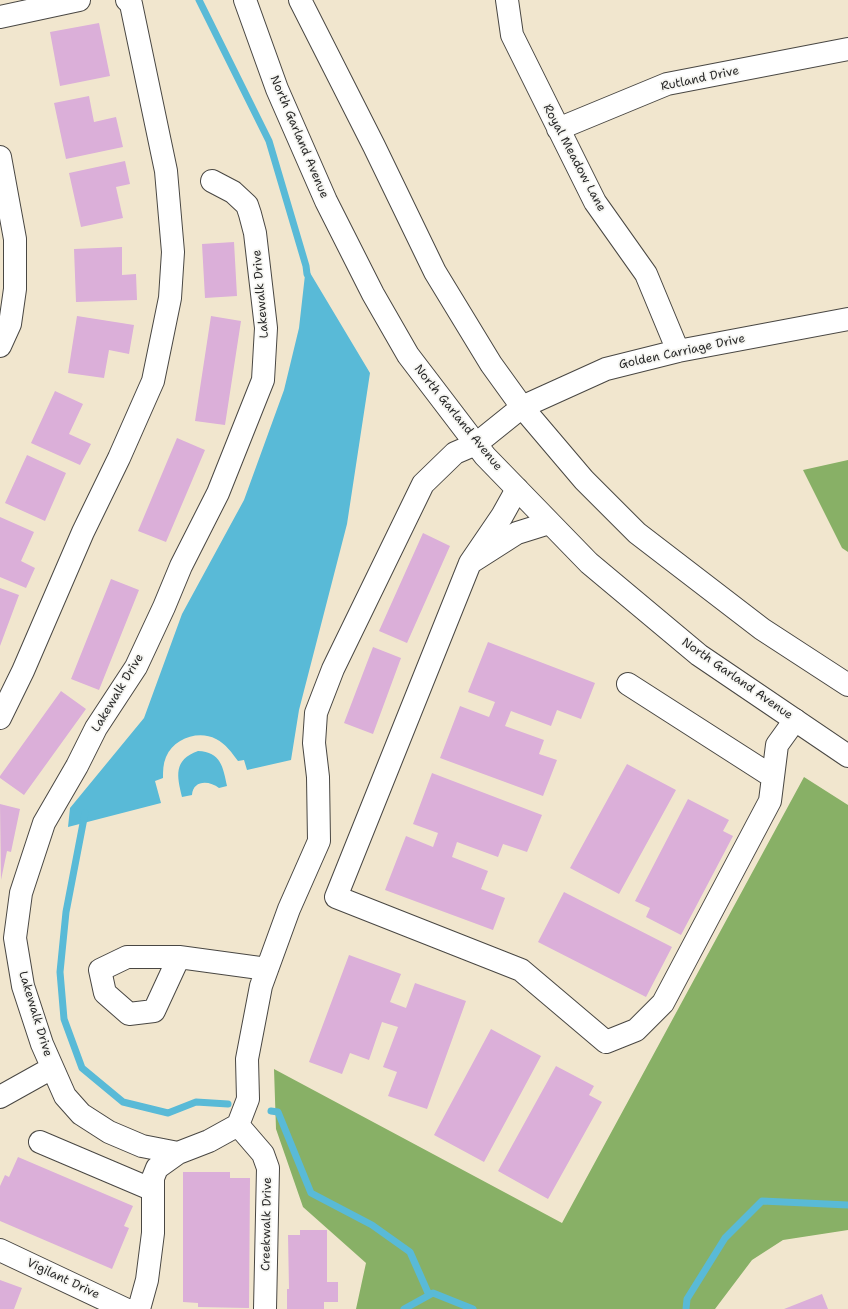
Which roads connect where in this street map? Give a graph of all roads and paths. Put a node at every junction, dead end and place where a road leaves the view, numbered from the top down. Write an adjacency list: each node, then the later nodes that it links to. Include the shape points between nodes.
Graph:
1 (79, 0): 6 (street)
2 (127, 0): 22 (street, via 131,4 166,171 173,252 170,298 153,381)
3 (245, 0): 16 (street, North Garland Avenue, via 277,89 326,201 373,294 408,355)
4 (300, 0): 15 (street, via 435,272 491,364)
5 (507, 0): 8 (street, Royal Meadow Lane, via 512,35)
6 (0, 17)
7 (848, 49): 8 (street, Rutland Drive, via 667,84)
8 (558, 129): 14 (street, Royal Meadow Lane, via 595,202 646,274)
9 (0, 157): 11 (street)
10 (212, 181): 26 (street, Lakewalk Drive, via 233,192 247,205 250,214 266,328 263,380 218,493 181,566 136,667 96,728 44,822 22,893)
11 (5, 208): 13 (street, via 16,239 16,289 10,324)
12 (848, 319): 14 (street, Golden Carriage Drive)
13 (0, 346)
14 (678, 351): 15 (street, Golden Carriage Drive, via 606,369)
15 (522, 408): 16 (street, Golden Carriage Drive); 21 (street, via 584,480 637,534 762,629)
16 (476, 444): 17 (street, North Garland Avenue); 28 (street, via 455,453 423,484 333,669 316,713 314,743 318,777 319,840 289,909)
17 (517, 489): 18 (street, North Garland Avenue); 19 (street)
18 (549, 523): 19 (street, via 517,533); 23 (street, North Garland Avenue, via 589,563 699,655)
19 (470, 563): 25 (street, via 336,897 521,970 606,1042 636,1030 663,1003 770,801)
20 (628, 684): 25 (street)
21 (848, 685)
22 (0, 718)
23 (796, 720): 24 (street, North Garland Avenue); 25 (street, via 777,745)
24 (848, 756)
25 (773, 777)
26 (9, 922): 29 (street, Lakewalk Drive, via 15,938 24,986)
27 (179, 957): 28 (street)
28 (267, 969): 31 (street, via 246,1059 248,1099)
29 (52, 1068): 30 (street); 33 (street, Lakewalk Drive, via 65,1096 81,1114 109,1132 142,1146)
30 (0, 1097)
31 (238, 1125): 33 (street); 38 (street, Creekwalk Drive, via 263,1154 268,1168)
32 (40, 1142): 34 (street)
33 (178, 1153): 34 (street, via 157,1168 153,1178)
34 (153, 1190): 37 (street, via 153,1233 147,1280)
35 (0, 1250): 36 (street, Vigilant Drive)
36 (126, 1309)
37 (139, 1309)
38 (265, 1309)

